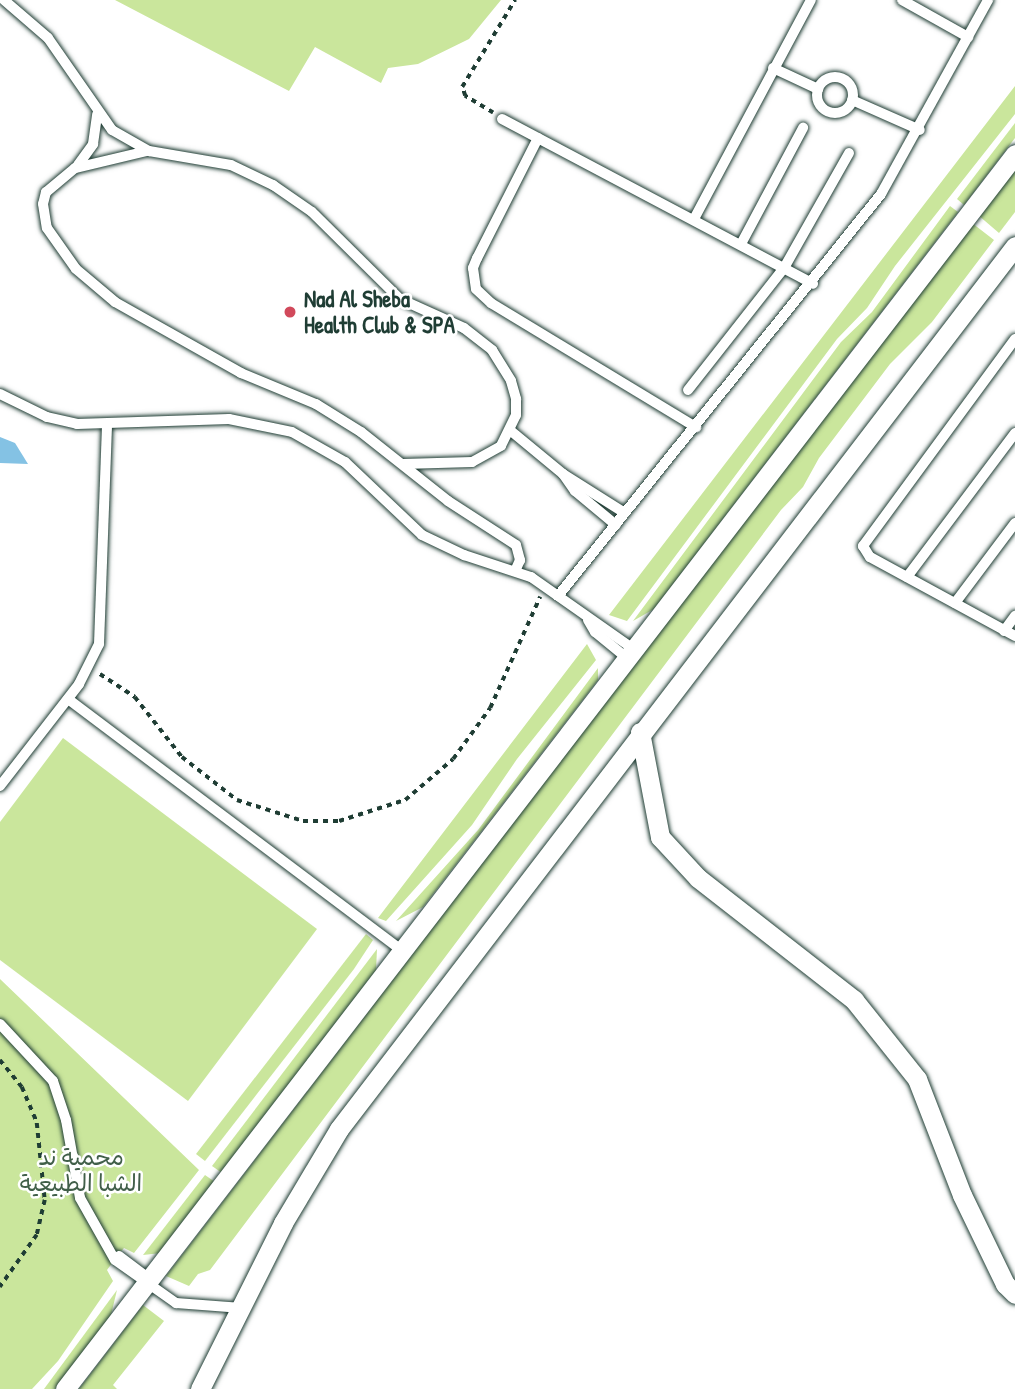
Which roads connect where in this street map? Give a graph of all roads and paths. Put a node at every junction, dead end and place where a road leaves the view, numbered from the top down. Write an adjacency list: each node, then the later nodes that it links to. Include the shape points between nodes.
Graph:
1 (4, 0): 10 (lane, via 48,38)
2 (515, 0): 11 (path, via 462,86 469,100)
3 (811, 0): 7 (lane)
4 (902, 0): 6 (lane)
5 (988, 0): 6 (lane)
6 (968, 37): 13 (lane)
7 (773, 68): 8 (lane); 19 (lane)
8 (818, 89): 9 (lane, via 837,78 850,85); 9 (lane, via 817,97 826,111 842,112)
9 (852, 100): 13 (lane)
10 (97, 114): 15 (lane, via 129,142); 18 (lane, via 93,144)
11 (502, 119): 14 (lane)
12 (803, 128): 20 (lane)
13 (920, 130): 23 (lane, via 881,194)
14 (538, 138): 19 (lane); 28 (lane, via 477,258 473,268 476,289 491,303)
15 (149, 151): 18 (lane); 29 (lane, via 231,165 273,185 312,212 400,299 479,338 512,381 516,415)
16 (849, 153): 22 (lane)
17 (1015, 154): 44 (street)
18 (75, 168): 31 (lane, via 46,192 43,216 60,249 95,287 241,373 339,417)
19 (694, 219): 20 (lane)
20 (741, 244): 22 (lane)
21 (1015, 246): 47 (street)
22 (784, 268): 23 (lane); 25 (lane)
23 (813, 284): 28 (lane)
24 (1015, 340): 37 (lane, via 863,543 867,555)
25 (688, 390)
26 (0, 394): 27 (lane, via 47,417)
27 (107, 426): 36 (lane, via 229,419 292,432 345,462 422,535 464,555); 45 (lane, via 103,618)
28 (696, 427): 33 (lane)
29 (511, 431): 31 (lane, via 501,446 472,463); 32 (lane)
30 (1015, 433): 37 (lane)
31 (403, 464): 36 (lane, via 448,501 516,545 520,559)
32 (564, 474): 33 (lane); 35 (lane, via 570,486)
33 (625, 513): 35 (lane)
34 (1015, 523): 40 (lane)
35 (616, 525): 39 (lane)
36 (516, 569): 38 (lane)
37 (906, 577): 40 (lane)
38 (545, 586): 39 (lane); 45 (path, via 491,708 453,759 405,800 338,821 303,821 236,800 183,757 135,697)
39 (558, 596): 44 (lane)
40 (955, 603): 42 (lane)
41 (1015, 616): 42 (lane)
42 (1004, 631): 43 (lane)
43 (1015, 636)
44 (631, 654): 49 (street)
45 (89, 668): 46 (lane)
46 (68, 699): 48 (lane); 49 (lane)
47 (640, 732): 54 (street, via 660,837 698,878 855,1000 918,1079 962,1195 1005,1284); 55 (street, via 339,1129 305,1183)
48 (0, 786)
49 (400, 949): 52 (street)
50 (0, 1024): 52 (lane, via 53,1081 66,1120 74,1179 88,1217 107,1248)
51 (0, 1060): 53 (path, via 22,1087 37,1123 46,1200 37,1235)
52 (147, 1282): 55 (lane, via 193,1307); 56 (street)
53 (0, 1287)
54 (1015, 1294)
55 (242, 1308): 57 (street)
56 (65, 1389)
57 (200, 1389)

